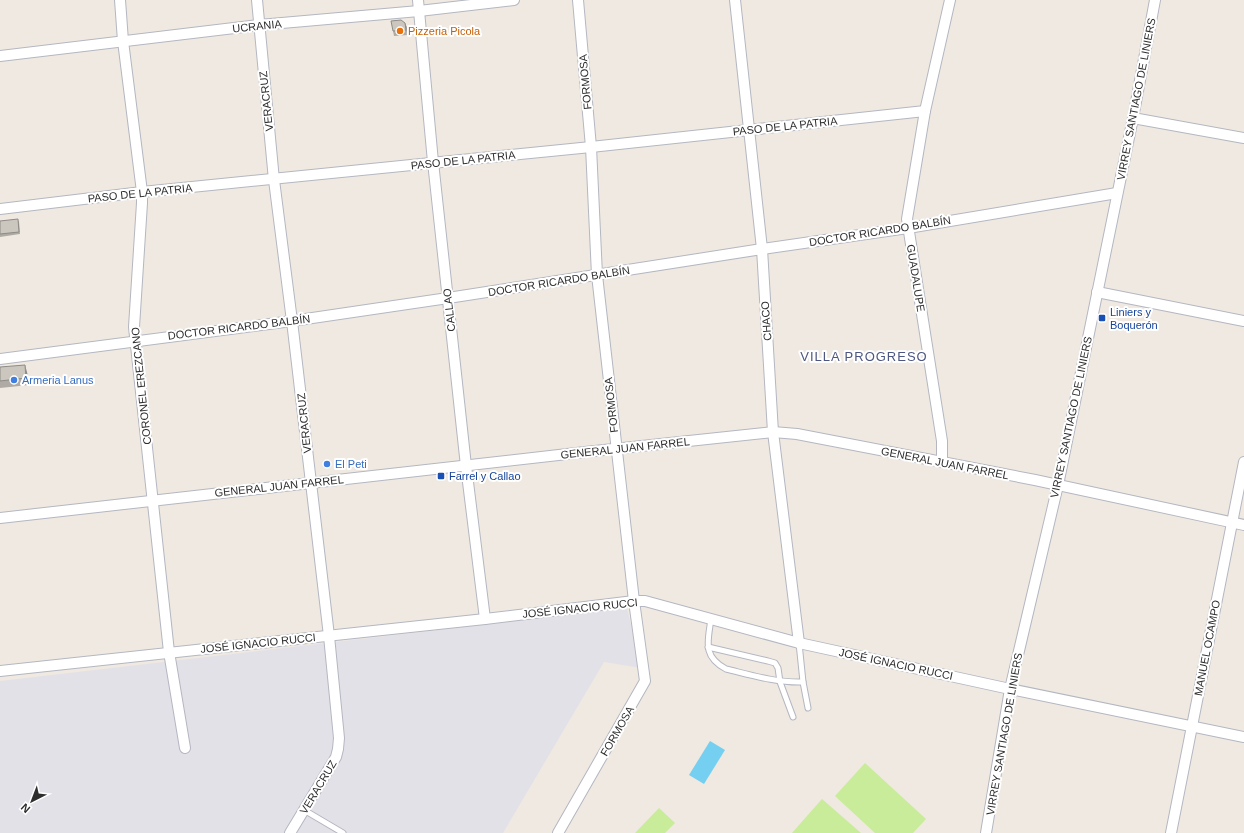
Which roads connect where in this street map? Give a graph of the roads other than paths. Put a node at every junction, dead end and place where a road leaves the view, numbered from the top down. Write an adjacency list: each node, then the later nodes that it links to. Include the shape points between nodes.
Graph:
1 (120, 0): 11 (street, CORONEL EREZCANO)
2 (257, 0): 10 (street, VERACRUZ)
3 (418, 0): 9 (street, CALLAO)
4 (514, 0): 9 (street, UCRANIA)
5 (578, 0): 17 (street, FORMOSA)
6 (736, 0): 15 (street, CHACO)
7 (950, 0): 13 (street, GUADALUPE)
8 (1155, 0): 14 (street, VIRREY SANTIAGO DE LINIERS)
9 (419, 11): 10 (street, UCRANIA); 18 (street, CALLAO)
10 (259, 25): 11 (street, UCRANIA); 19 (street, VERACRUZ)
11 (123, 41): 12 (street, UCRANIA); 20 (street, CORONEL EREZCANO)
12 (0, 56)
13 (925, 111): 15 (street, PASO DE LA PATRIA); 23 (street, GUADALUPE, via 907,212)
14 (1133, 118): 16 (street); 21 (street, VIRREY SANTIAGO DE LINIERS)
15 (748, 130): 17 (street, PASO DE LA PATRIA); 24 (street, CHACO)
16 (1244, 138)
17 (591, 147): 18 (street, PASO DE LA PATRIA); 25 (street, FORMOSA)
18 (433, 162): 19 (street, PASO DE LA PATRIA); 27 (street, CALLAO)
19 (274, 180): 20 (street, PASO DE LA PATRIA); 28 (street, VERACRUZ)
20 (142, 192): 22 (street, PASO DE LA PATRIA); 30 (street, CORONEL EREZCANO)
21 (1117, 193): 23 (street, DOCTOR RICARDO BALBÍN); 26 (street, VIRREY SANTIAGO DE LINIERS)
22 (0, 209)
23 (908, 228): 24 (street, DOCTOR RICARDO BALBÍN); 34 (street, GUADALUPE, via 942,441)
24 (762, 249): 25 (street, DOCTOR RICARDO BALBÍN); 32 (street, CHACO)
25 (597, 276): 27 (street, DOCTOR RICARDO BALBÍN); 33 (street, FORMOSA)
26 (1097, 292): 29 (street); 38 (street, VIRREY SANTIAGO DE LINIERS)
27 (448, 298): 28 (street, DOCTOR RICARDO BALBÍN); 36 (street, CALLAO)
28 (292, 321): 30 (street, DOCTOR RICARDO BALBÍN); 37 (street, VERACRUZ)
29 (1244, 321)
30 (135, 341): 31 (street, DOCTOR RICARDO BALBÍN); 39 (street, CORONEL EREZCANO)
31 (0, 359)
32 (774, 432): 33 (street, GENERAL JUAN FARREL); 34 (street, GENERAL JUAN FARREL, via 797,434); 47 (street, CHACO)
33 (616, 449): 36 (street, GENERAL JUAN FARREL); 43 (street, FORMOSA)
34 (942, 462): 38 (street, GENERAL JUAN FARREL)
35 (1244, 462): 41 (street, MANUEL OCAMPO)
36 (466, 466): 37 (street, GENERAL JUAN FARREL); 44 (street, CALLAO)
37 (310, 483): 39 (street, GENERAL JUAN FARREL); 46 (street, VERACRUZ)
38 (1058, 485): 41 (street, GENERAL JUAN FARREL); 53 (street, VIRREY SANTIAGO DE LINIERS)
39 (153, 501): 40 (street, GENERAL JUAN FARREL); 49 (street, CORONEL EREZCANO)
40 (0, 518)
41 (1232, 522): 42 (street, GENERAL JUAN FARREL); 56 (street, MANUEL OCAMPO)
42 (1244, 525)
43 (634, 601): 44 (street, JOSÉ IGNACIO RUCCI); 45 (street, JOSÉ IGNACIO RUCCI, via 650,602); 62 (street, FORMOSA, via 645,675 644,684)
44 (486, 618): 46 (street, JOSÉ IGNACIO RUCCI)
45 (711, 619): 47 (street, JOSÉ IGNACIO RUCCI); 48 (lane)
46 (329, 636): 49 (street, JOSÉ IGNACIO RUCCI); 59 (street, VERACRUZ, via 338,749 336,757)
47 (799, 643): 52 (lane); 53 (street, JOSÉ IGNACIO RUCCI)
48 (708, 647): 51 (lane, via 714,660 726,669); 51 (lane, via 775,663)
49 (169, 652): 50 (street, JOSÉ IGNACIO RUCCI); 58 (street, CORONEL EREZCANO)
50 (0, 671)
51 (780, 682): 52 (lane); 55 (lane)
52 (803, 682): 54 (lane)
53 (1010, 689): 56 (street, JOSÉ IGNACIO RUCCI); 63 (street, VIRREY SANTIAGO DE LINIERS)
54 (808, 708)
55 (793, 717)
56 (1192, 727): 57 (street, JOSÉ IGNACIO RUCCI); 64 (street, MANUEL OCAMPO)
57 (1244, 737)
58 (185, 748)
59 (304, 810): 60 (street, VERACRUZ); 61 (lane)
60 (290, 833)
61 (343, 833)
62 (558, 833)
63 (986, 833)
64 (1171, 833)

